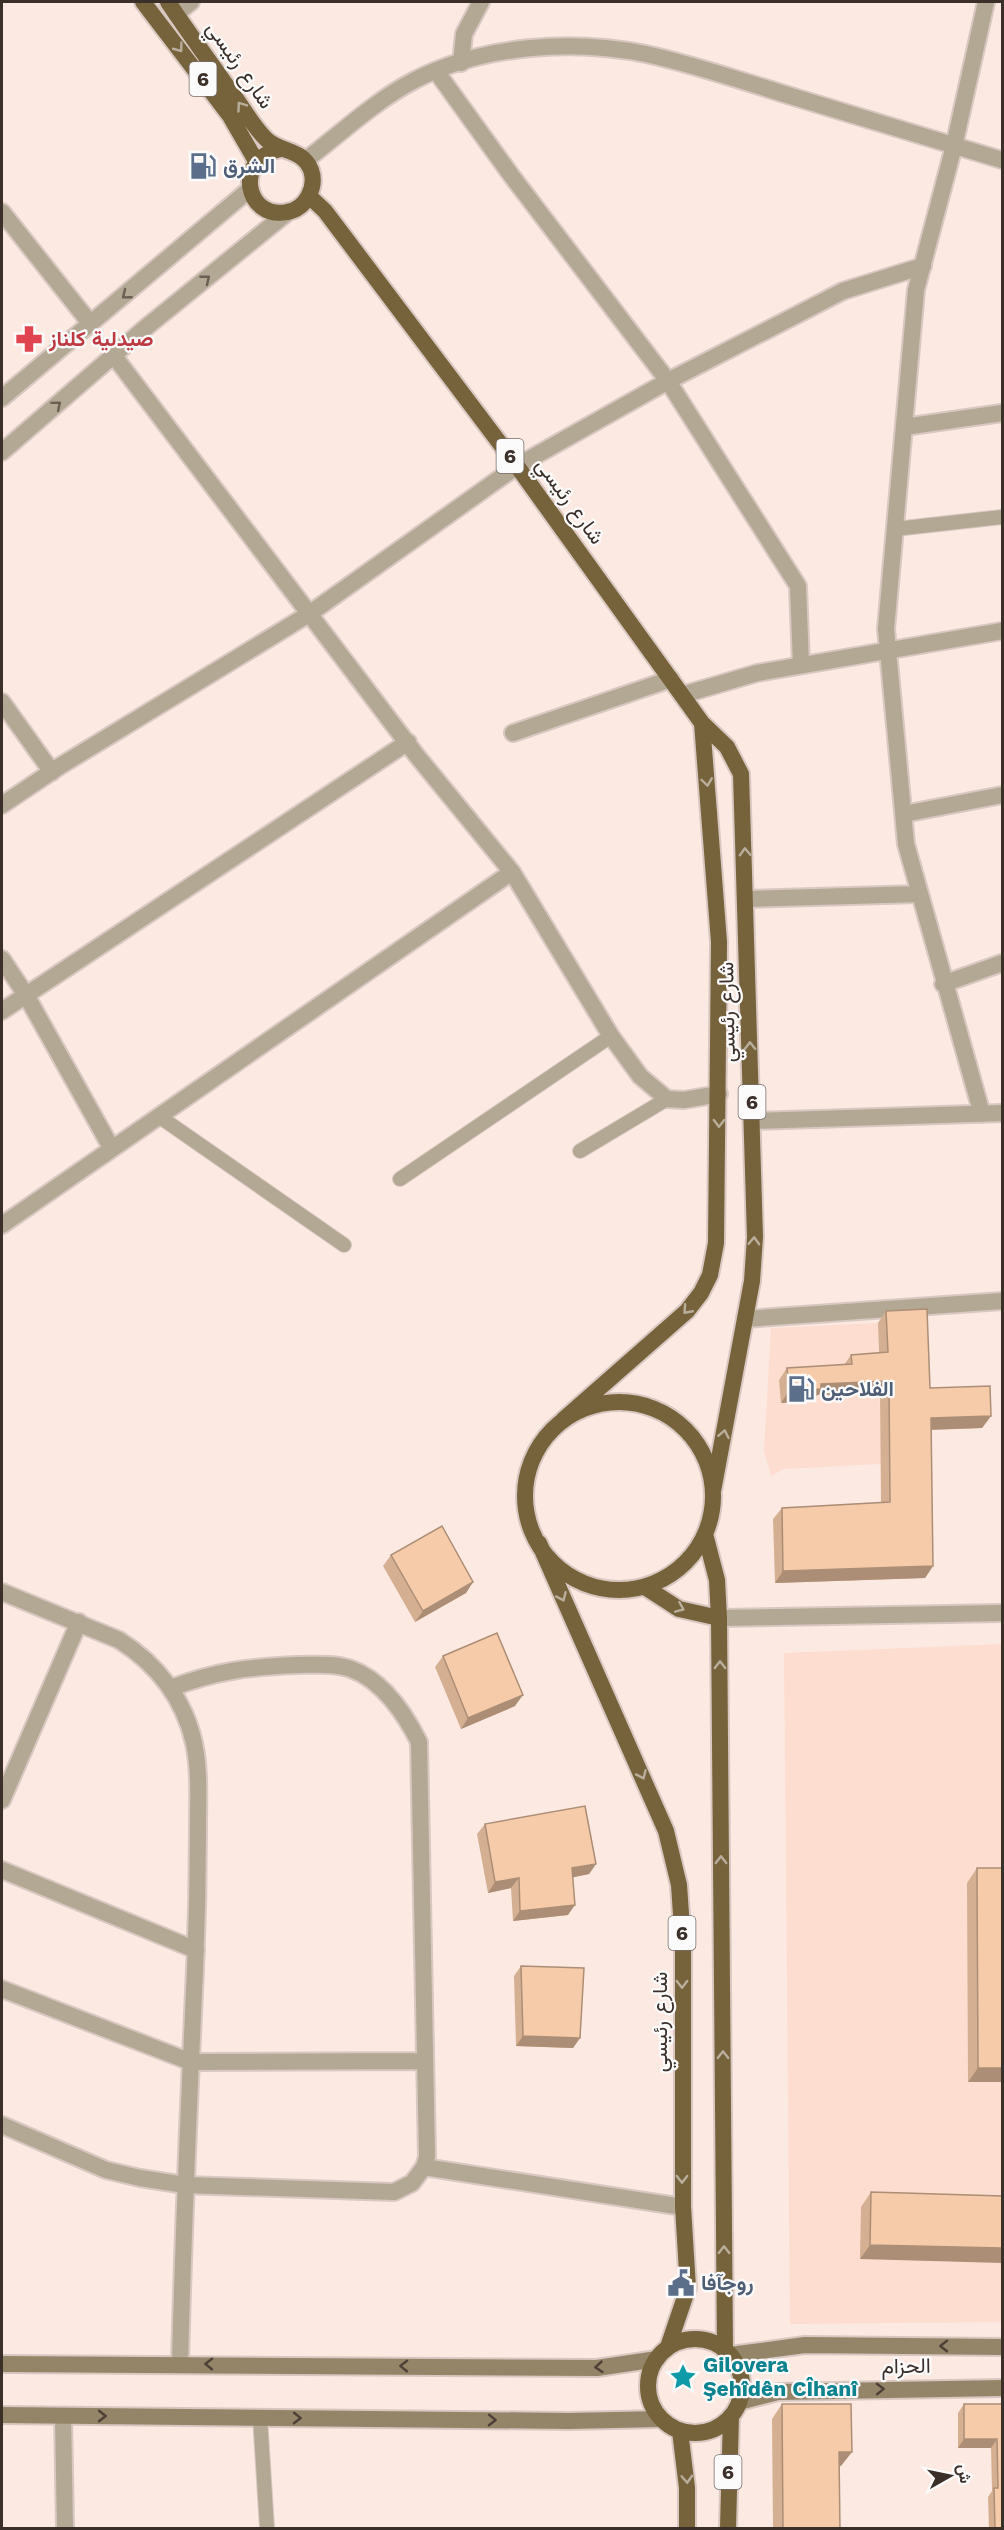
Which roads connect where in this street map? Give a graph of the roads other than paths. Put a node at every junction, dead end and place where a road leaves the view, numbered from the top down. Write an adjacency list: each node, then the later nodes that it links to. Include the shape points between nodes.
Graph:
1 (143, 2): 12 (highway, شارع رئيسي / 6, one-way to 12, via 230,116)
2 (191, 2): 5 (street)
3 (481, 2): 6 (street, via 464,34)
4 (986, 2): 8 (street)
5 (172, 8): 9 (highway, شارع رئيسي / 6, one-way to 5, via 259,130)
6 (461, 63): 7 (street); 8 (street, via 547,47 591,47 645,54)
7 (436, 71): 10 (street, via 396,91); 20 (street)
8 (954, 146): 11 (street); 17 (street)
9 (280, 148): 10 (highway, شارع رئيسي); 12 (highway)
10 (306, 160): 14 (highway, via 313,177)
11 (1002, 160)
12 (256, 161): 13 (highway, via 251,170)
13 (250, 189): 16 (highway, via 254,198 269,210); 18 (street, one-way to 18)
14 (309, 196): 16 (highway, via 297,209); 25 (highway, شارع رئيسي / 6, via 326,211)
15 (2, 212): 18 (street)
16 (288, 212): 19 (street, one-way to 16)
17 (922, 266): 20 (street, via 843,291); 23 (street, via 916,290)
18 (90, 323): 21 (street)
19 (114, 356): 24 (street, one-way to 19); 28 (street)
20 (668, 381): 25 (street); 31 (street, via 798,586)
21 (2, 398)
22 (1002, 412): 23 (street)
23 (904, 427): 27 (street)
24 (2, 452)
25 (518, 466): 28 (street); 32 (highway, شارع رئيسي / 6)
26 (1002, 517): 27 (lane)
27 (895, 529): 30 (street, via 886,629)
28 (309, 614): 37 (street); 38 (street)
29 (1002, 631): 30 (street)
30 (888, 650): 31 (street); 41 (street)
31 (801, 665): 33 (street)
32 (671, 679): 33 (highway, شارع رئيسي / 6); 36 (street)
33 (682, 695): 35 (highway, شارع رئيسي / 6)
34 (2, 702): 38 (street)
35 (702, 723): 44 (highway, شارع رئيسي / 6, one-way to 35, via 741,774 727,747); 51 (highway, شارع رئيسي / 6, one-way to 51, via 719,942)
36 (513, 734)
37 (408, 742): 42 (street); 48 (street)
38 (52, 772): 40 (street)
39 (1002, 795): 41 (street)
40 (2, 805)
41 (904, 814): 43 (street, via 906,844)
42 (512, 872): 50 (street); 55 (street)
43 (920, 894): 44 (street); 47 (street)
44 (747, 899): 56 (highway, شارع رئيسي / 6, one-way to 44)
45 (2, 959): 48 (street)
46 (1002, 963): 47 (street)
47 (943, 984): 54 (street)
48 (26, 995): 49 (street); 57 (street)
49 (2, 1011)
50 (610, 1036): 52 (street, via 640,1076); 59 (lane)
51 (719, 1095): 52 (street); 64 (highway, شارع رئيسي / 6, one-way to 64, via 717,1243 710,1275 701,1293 667,1331)
52 (667, 1099): 58 (lane)
53 (1002, 1113): 54 (street)
54 (982, 1114): 56 (street)
55 (160, 1117): 57 (street); 61 (lane)
56 (752, 1121): 63 (highway, شارع رئيسي / 6, one-way to 56, via 755,1238)
57 (112, 1149): 60 (street)
58 (580, 1152)
59 (400, 1179)
60 (2, 1226)
61 (344, 1245)
62 (1002, 1301): 63 (street)
63 (745, 1319): 65 (highway, شارع رئيسي / 6, one-way to 63)
64 (563, 1420): 65 (highway, شارع رئيسي, via 600,1404 627,1402 653,1408 676,1422 695,1441 708,1465); 67 (highway, شارع رئيسي, via 541,1446 528,1477 528,1518)
65 (713, 1491): 66 (highway, شارع رئيسي)
66 (705, 1534): 68 (highway, شارع رئيسي, via 681,1567); 71 (highway, شارع رئيسي / 6, via 717,1580)
67 (538, 1543): 68 (highway, شارع رئيسي, via 556,1565 578,1580 611,1589); 83 (highway, شارع رئيسي / 6, one-way to 83, via 653,1800 673,1857 682,1943)
68 (645, 1587): 71 (highway, one-way to 71, via 679,1609)
69 (2, 1592): 72 (street)
70 (1002, 1613): 71 (street)
71 (719, 1618): 86 (highway, شارع رئيسي / 6, one-way to 71)
72 (79, 1622): 73 (street, via 134,1650); 74 (street)
73 (171, 1689): 76 (street, via 188,1724 197,1762); 78 (street, via 242,1667 325,1664 351,1669 366,1678 403,1714 419,1742)
74 (2, 1800)
75 (2, 1870): 76 (street)
76 (196, 1950): 79 (street)
77 (2, 1989): 79 (street)
78 (423, 2061): 79 (street); 81 (street, via 427,2147)
79 (191, 2062): 82 (street)
80 (2, 2125): 82 (street, via 106,2170)
81 (424, 2167): 82 (street, via 412,2183 394,2192); 83 (street)
82 (184, 2185): 88 (street)
83 (682, 2207): 85 (highway, شارع رئيسي / 6, via 688,2288)
84 (1002, 2347): 86 (main road, one-way to 86, via 805,2345)
85 (662, 2353): 86 (highway, via 682,2341 697,2339 712,2342); 88 (main road, one-way to 88, via 597,2368); 94 (highway, شارع رئيسي, via 650,2373 648,2390)
86 (728, 2353): 90 (highway, شارع رئيسي, via 741,2378)
87 (2, 2364): 88 (main road)
88 (180, 2364)
89 (1002, 2388): 90 (main road, الحزام, one-way to 89, via 778,2392)
90 (735, 2409): 95 (highway, via 720,2426 708,2431); 99 (highway, شارع رئيسي / 6)
91 (2, 2415): 92 (main road)
92 (63, 2416): 93 (main road, one-way to 93); 96 (street)
93 (260, 2417): 94 (main road, one-way to 94); 97 (lane)
94 (661, 2419): 95 (highway)
95 (680, 2431): 98 (highway, 6, one-way to 98)
96 (65, 2529)
97 (267, 2529)
98 (687, 2529)
99 (728, 2529)

